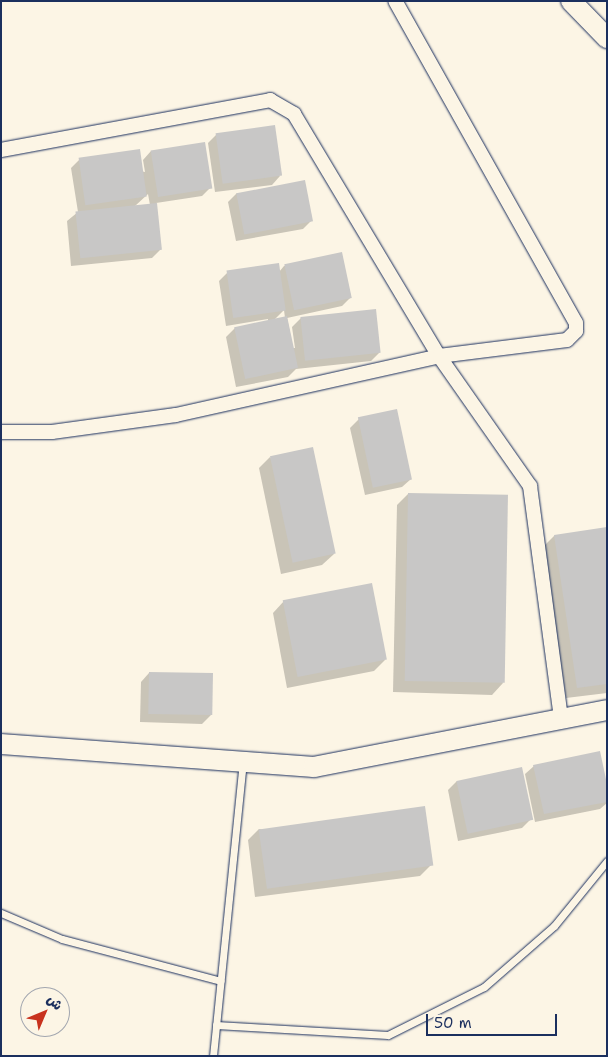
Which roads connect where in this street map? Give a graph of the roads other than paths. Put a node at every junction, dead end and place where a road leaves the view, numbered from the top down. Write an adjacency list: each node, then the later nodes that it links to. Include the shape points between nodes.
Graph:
1 (395, 1): 5 (street, via 576,323 576,331 567,340)
2 (571, 1): 3 (street)
3 (607, 38)
4 (1, 150): 5 (street, via 270,100 294,114)
5 (439, 356): 6 (street, via 176,415 52,432); 8 (street, via 530,486)
6 (1, 432)
7 (607, 710): 8 (street)
8 (561, 718): 10 (street, via 314,767)
9 (1, 744): 10 (street)
10 (243, 762): 13 (lane)
11 (607, 860): 14 (lane, via 554,926 484,987 388,1035)
12 (1, 913): 13 (lane, via 62,939)
13 (221, 981): 14 (lane)
14 (216, 1025): 15 (lane)
15 (213, 1056)

